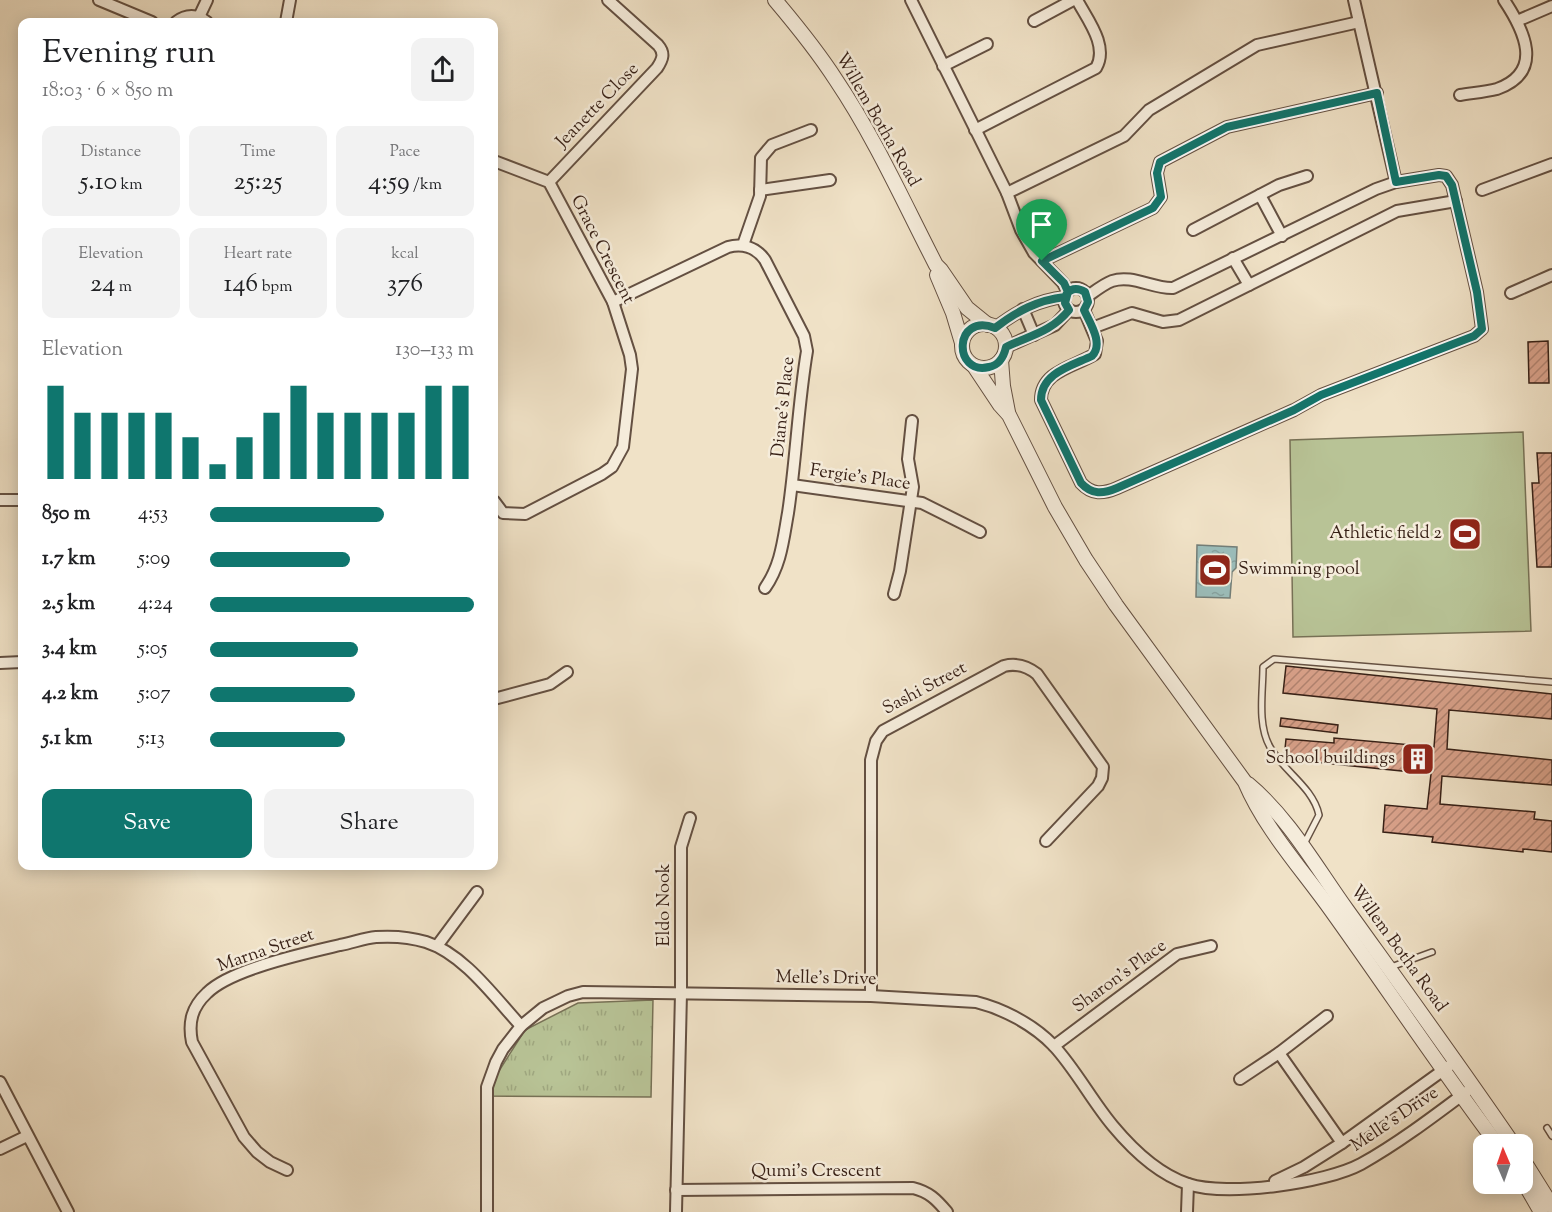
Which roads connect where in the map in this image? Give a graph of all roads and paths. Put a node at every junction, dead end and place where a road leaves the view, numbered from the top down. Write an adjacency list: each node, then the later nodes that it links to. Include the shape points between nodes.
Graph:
1 (99, 0): 11 (street)
2 (207, 0): 12 (street)
3 (290, 0): 13 (street)
4 (608, 0): 27 (street, Jeanette Close, via 658,45 662,60)
5 (775, 0): 39 (street, Willem Botha Road, via 837,81)
6 (1075, 0): 14 (street); 22 (street, via 1099,44 1101,54 1096,68)
7 (1354, 0): 16 (street)
8 (1504, 0): 15 (street)
9 (913, 1): 18 (street)
10 (1552, 6): 15 (street)
11 (142, 18)
12 (203, 18)
13 (287, 18)
14 (1034, 21)
15 (1517, 21): 20 (street, via 1527,49 1522,71 1496,89)
16 (1359, 22): 19 (street); 31 (street, via 1257,45 1149,110 1124,136)
17 (987, 44): 18 (street)
18 (943, 66): 22 (street)
19 (1377, 93): 28 (street); 38 (street, via 1222,129 1160,162 1157,173 1161,197 1153,208)
20 (1460, 95)
21 (811, 130): 29 (street, via 766,151 761,158)
22 (975, 130): 31 (street)
23 (498, 163): 27 (street, Grace Crescent)
24 (1552, 164): 30 (street)
25 (1307, 176): 32 (street)
26 (830, 180): 29 (street)
27 (549, 182): 45 (street, Grace Crescent)
28 (1396, 182): 33 (street, via 1446,176); 35 (street)
29 (760, 190): 36 (street)
30 (1482, 190)
31 (1007, 193): 38 (street, via 1021,230)
32 (1260, 195): 34 (street); 35 (street)
33 (1456, 201): 41 (street, via 1396,211); 50 (street, via 1477,292 1480,332 1321,395 1107,493 1092,492 1081,483 1041,400 1041,388 1047,379 1095,354 1097,341)
34 (1192, 230)
35 (1282, 236): 37 (street)
36 (743, 245): 45 (street, via 728,247); 58 (street, Diane's Place, via 765,260 807,344)
37 (1233, 258): 41 (street); 44 (street, via 1173,288 1119,279)
38 (1042, 261): 43 (street, via 1064,283)
39 (936, 265): 49 (street, Willem Botha Road, via 967,308); 52 (street, Willem Botha Road)
40 (1552, 276): 42 (street)
41 (1248, 285): 50 (street, via 1172,322 1132,313)
42 (1511, 293)
43 (1066, 294): 44 (street, via 1077,288); 46 (street); 47 (street)
44 (1088, 296): 48 (street)
45 (613, 302): 62 (street, Grace Crescent, via 632,369 618,460 602,474 525,514 503,513)
46 (1023, 309): 49 (street); 51 (street)
47 (1069, 310): 48 (street); 51 (street, via 1054,325)
48 (1084, 310): 50 (street)
49 (992, 327): 52 (street, via 974,327); 53 (street, via 1001,333)
50 (1092, 328)
51 (1034, 335): 53 (street)
52 (962, 343): 55 (street, via 964,357)
53 (1006, 347): 54 (street)
54 (1001, 360): 55 (street, via 989,368); 56 (street, Willem Botha Road)
55 (974, 366): 56 (street, Willem Botha Road)
56 (1009, 415): 71 (street, Willem Botha Road, via 1086,560)
57 (912, 421): 61 (street, via 908,466)
58 (792, 484): 61 (street, Fergie's Place); 64 (street, Diane's Place, via 781,559)
59 (0, 500): 60 (street)
60 (18, 500)
61 (917, 502): 63 (street, Fergie's Place); 65 (street)
62 (498, 506)
63 (980, 532)
64 (765, 588)
65 (894, 594)
66 (18, 662): 67 (street)
67 (0, 663)
68 (567, 672): 70 (street, via 550,684)
69 (1552, 682): 74 (lane, via 1275,659 1267,663 1263,667 1262,721 1266,738 1310,795 1319,815)
70 (498, 698)
71 (1245, 782): 74 (street, Willem Botha Road, via 1263,797); 87 (street, Willem Botha Road, via 1265,820)
72 (690, 818): 80 (street, Eldo Nook, via 681,847)
73 (1046, 841): 81 (street, Sashi Street, via 1098,786 1103,767 1031,669 1004,666 883,731 871,760)
74 (1303, 846): 79 (street, Willem Botha Road)
75 (477, 892): 76 (street)
76 (437, 946): 83 (street, Marna Street, via 469,970); 99 (street, Marna Street, via 406,938 375,937 291,956 228,979 200,1001 189,1028 192,1042 244,1137 263,1157)
77 (1211, 946): 84 (street, Sharon's Place, via 1177,954)
78 (1432, 952): 79 (lane)
79 (1389, 968): 86 (street, Willem Botha Road)
80 (681, 993): 81 (street, Melle's Drive); 83 (street, Melle's Drive, via 575,993 543,1008); 103 (street)
81 (871, 996): 84 (street, Melle's Drive, via 983,1003 1029,1025)
82 (1327, 1016): 85 (street)
83 (521, 1026): 107 (street, Melle's Drive, via 502,1049 487,1087)
84 (1054, 1046): 101 (street, Melle's Drive, via 1139,1155)
85 (1279, 1053): 88 (street); 97 (street)
86 (1456, 1060): 87 (street, Melle's Drive); 90 (street, Willem Botha Road)
87 (1443, 1069): 91 (street, Willem Botha Road); 97 (street, Melle's Drive)
88 (1240, 1079)
89 (0, 1082): 95 (street)
90 (1474, 1086): 91 (street, Melle's Drive); 94 (street, Willem Botha Road)
91 (1461, 1096): 93 (street, Willem Botha Road); 102 (street, Melle's Drive, via 1360,1164 1313,1180)
92 (1547, 1128): 96 (lane)
93 (1490, 1134)
94 (1506, 1134)
95 (27, 1136): 98 (street); 106 (street)
96 (1552, 1136)
97 (1342, 1143): 102 (street, Melle's Drive, via 1284,1178)
98 (0, 1149)
99 (286, 1170)
100 (1533, 1181): 105 (street)
101 (1188, 1184): 102 (street, Melle's Drive, via 1212,1188); 110 (street)
102 (1261, 1187)
103 (676, 1190): 108 (street); 109 (street, Qumi's Crescent, via 913,1188 936,1199)
104 (1533, 1193): 105 (street)
105 (1546, 1209)
106 (68, 1212)
107 (487, 1212)
108 (676, 1212)
109 (947, 1212)
110 (1187, 1212)

